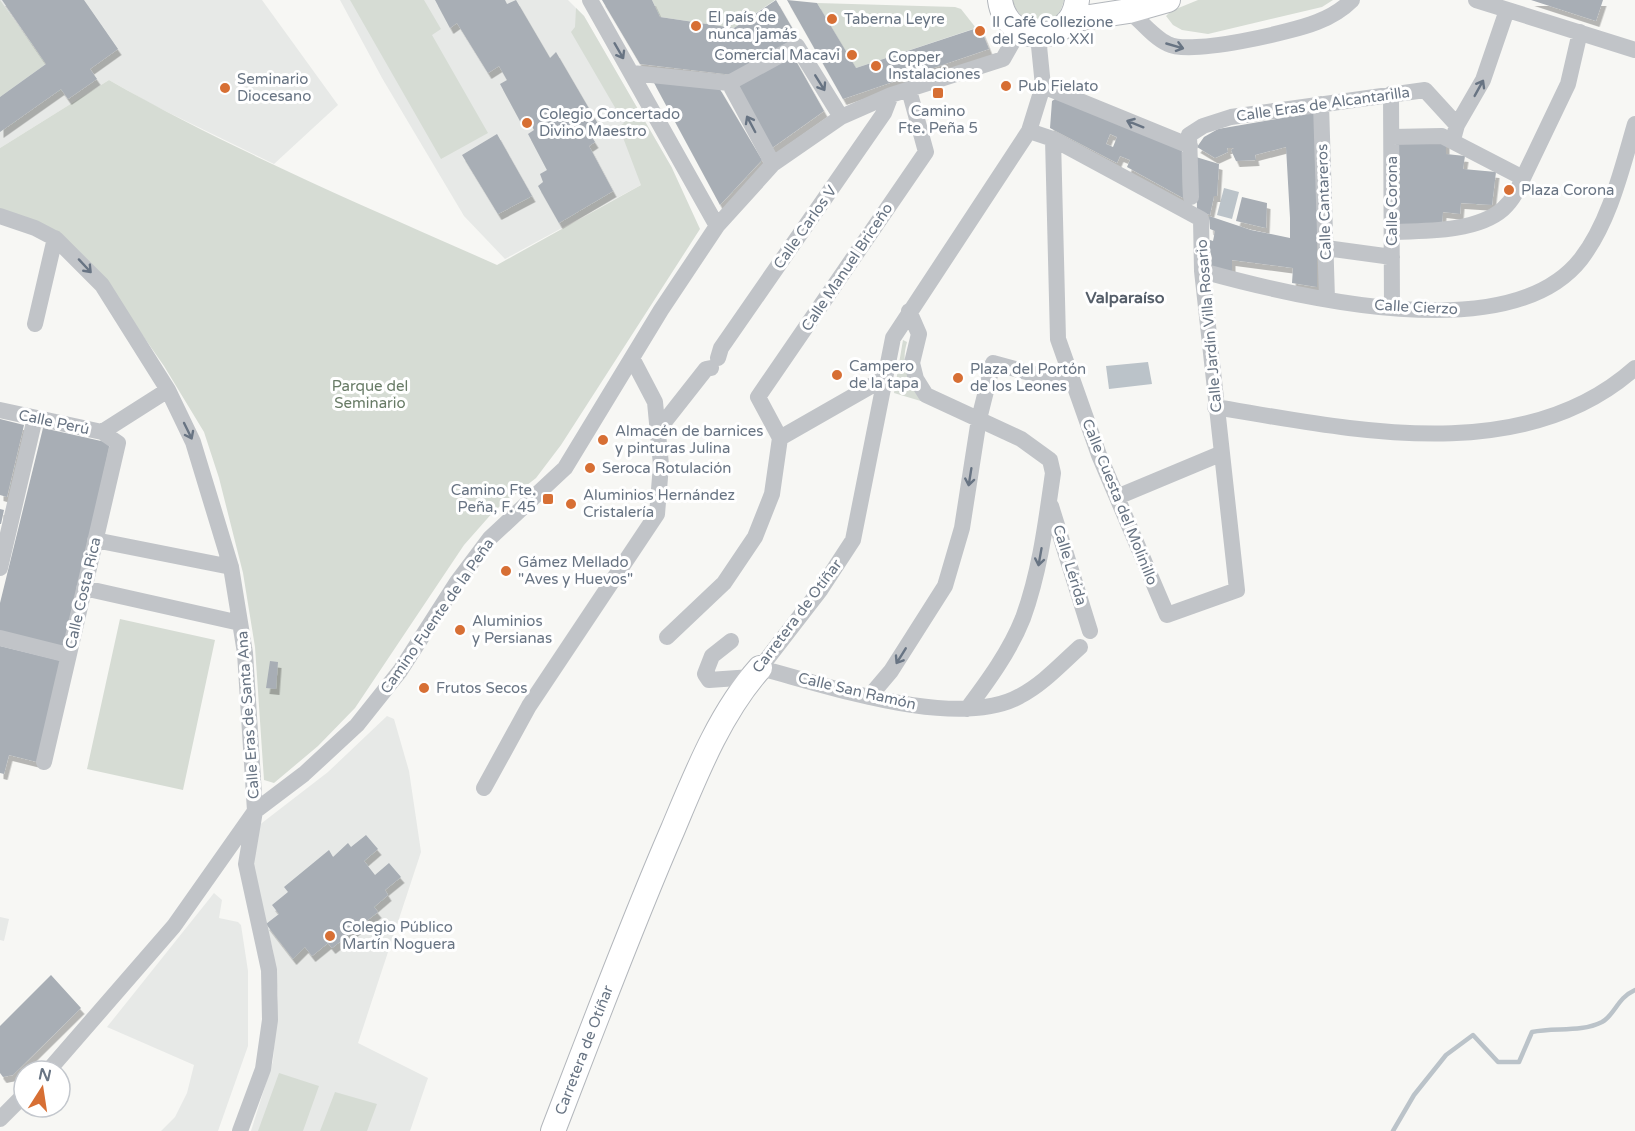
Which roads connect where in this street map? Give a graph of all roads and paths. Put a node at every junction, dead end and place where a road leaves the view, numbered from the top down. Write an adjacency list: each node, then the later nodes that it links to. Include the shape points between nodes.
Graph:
1 (590, 0): 12 (street, one-way to 12)
2 (1168, 0): 8 (street)
3 (1352, 0): 8 (street, one-way to 3, via 1167,44 1206,48 1315,23)
4 (1476, 0): 7 (street)
5 (995, 1): 10 (street, via 1006,19)
6 (1073, 10): 8 (street); 10 (street, via 1056,32)
7 (1507, 10): 9 (street); 22 (street, one-way to 7, via 1483,80)
8 (1129, 11)
9 (1580, 32): 11 (street); 27 (street, via 1568,84)
10 (1029, 34): 14 (street, Carretera de Otíñar); 15 (street, Camino Fuente de la Peña, via 1003,59)
11 (1635, 50)
12 (632, 73): 13 (street); 30 (street)
13 (729, 83): 19 (street, one-way to 19, via 797,46); 26 (street, one-way to 13)
14 (1043, 86): 21 (street, Carretera de Otíñar); 25 (street, one-way to 14)
15 (909, 90): 17 (street, Camino Fuente de la Peña); 51 (street, Calle Manuel Briceño, via 926,152 758,397)
16 (1391, 94): 18 (street, Calle Eras de Alcantarilla); 22 (street, Calle Eras de Alcantarilla, via 1425,90); 23 (street, Calle Corona)
17 (891, 95): 19 (street, Camino Fuente de la Peña); 49 (street, Calle Carlos V, via 884,113 714,363)
18 (1321, 104): 25 (street, Calle Eras de Alcantarilla, via 1231,117 1203,126 1189,135); 33 (street, Calle Cantareros)
19 (841, 117): 26 (street, Camino Fuente de la Peña)
20 (1635, 124): 37 (street, Calle Cierzo, via 1606,213 1580,260 1566,274 1539,291 1495,306 1450,311)
21 (1029, 131): 24 (street, Calle Jardín Villa Rosario); 38 (street, Carretera de Otíñar)
22 (1455, 133): 23 (street); 27 (street)
23 (1392, 137): 31 (street, Calle Corona)
24 (1053, 138): 35 (street, Calle Jardín Villa Rosario, via 1201,219); 42 (street, Calle Cuesta del Molinillo, via 1058,339)
25 (1190, 147): 28 (street)
26 (772, 164): 30 (street, Camino Fuente de la Peña)
27 (1523, 178): 31 (street, via 1502,210 1487,218 1441,231)
28 (1191, 197)
29 (0, 216): 32 (street, Calle Eras de Santa Ana)
30 (717, 226): 40 (street, Camino Fuente de la Peña)
31 (1392, 232): 34 (street, Calle Corona)
32 (55, 238): 39 (street); 44 (street, Calle Eras de Santa Ana, one-way to 44, via 102,285)
33 (1326, 248): 34 (street); 36 (street, Calle Cantareros)
34 (1392, 256): 37 (street, Calle Corona)
35 (1202, 271): 36 (street, Calle Cierzo); 45 (street, Calle Jardín Villa Rosario)
36 (1327, 299): 37 (street, Calle Cierzo)
37 (1392, 308)
38 (909, 311): 43 (street, Carretera de Otíñar, via 893,338); 48 (street, via 919,334 912,363 926,396)
39 (35, 324)
40 (632, 358): 49 (street, via 655,402); 73 (street, Camino Fuente de la Peña, via 565,468 490,538 372,708 332,750)
41 (1635, 368): 45 (street, via 1573,409 1485,431 1404,433)
42 (1067, 370): 48 (street, via 1045,377 993,363); 53 (street, Calle Cuesta del Molinillo)
43 (885, 378): 51 (street); 68 (street, Carretera de Otíñar, via 853,540 821,589)
44 (168, 390): 50 (street, Calle Perú); 57 (street, Calle Eras de Santa Ana, one-way to 57, via 194,442)
45 (1215, 407): 52 (street, Calle Jardín Villa Rosario)
46 (0, 410): 47 (street, Calle Perú)
47 (35, 418): 50 (street, Calle Perú); 55 (street)
48 (979, 419): 54 (street, via 1021,439 1050,460 1053,473); 69 (street, one-way to 69, via 962,528 945,586 891,671)
49 (658, 430): 72 (street, via 661,465 657,514 529,706)
50 (102, 432): 56 (street, Calle Costa Rica, via 118,443)
51 (780, 438): 63 (street, via 772,494 755,537 724,583)
52 (1220, 454): 53 (street); 60 (street, Calle Jardín Villa Rosario, via 1237,590)
53 (1117, 497): 60 (street, Calle Cuesta del Molinillo)
54 (1049, 499): 62 (street, Calle Lérida); 70 (street, one-way to 70, via 1039,567 1022,620 993,674)
55 (7, 504): 58 (street)
56 (95, 540): 57 (street); 59 (street, Calle Costa Rica)
57 (231, 567): 61 (street, Calle Eras de Santa Ana)
58 (0, 568)
59 (84, 588): 61 (street); 67 (street, Calle Costa Rica)
60 (1167, 615)
61 (240, 623): 73 (street, Calle Eras de Santa Ana)
62 (1090, 631)
63 (667, 637)
64 (0, 638): 67 (street)
65 (731, 641): 68 (street, via 712,656 705,674 709,680)
66 (1080, 647): 70 (street, Calle San Ramón, via 1019,697 991,707)
67 (69, 655): 71 (street, Calle Costa Rica)
68 (756, 673): 69 (street, Calle San Ramón); 78 (street, Carretera de Otíñar, via 736,699 696,774 643,897)
69 (869, 697): 70 (street, Calle San Ramón)
70 (967, 709)
71 (44, 762)
72 (484, 788)
73 (255, 811): 74 (street, Camino Fuente de la Peña, via 174,926); 77 (street, Calle Eras de Santa Ana, via 246,864 269,970 270,1020 262,1069)
74 (58, 1059)
75 (12, 1107): 76 (street)
76 (0, 1119)
77 (240, 1131)
78 (553, 1131)

